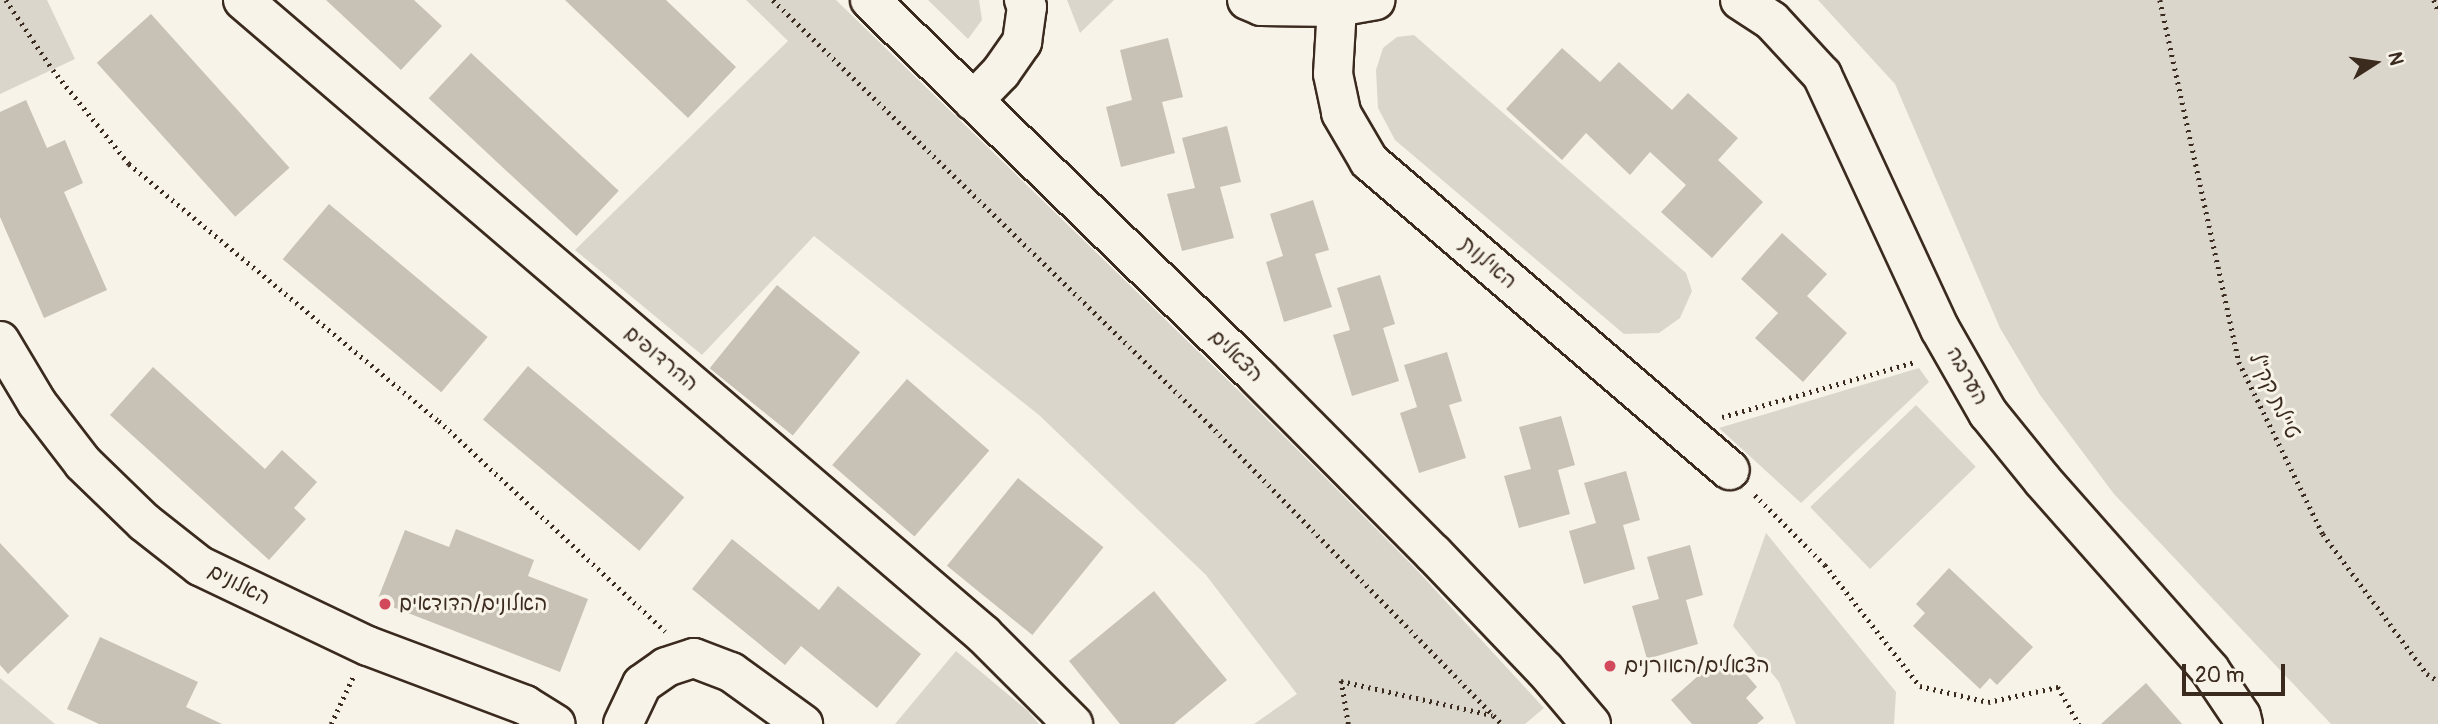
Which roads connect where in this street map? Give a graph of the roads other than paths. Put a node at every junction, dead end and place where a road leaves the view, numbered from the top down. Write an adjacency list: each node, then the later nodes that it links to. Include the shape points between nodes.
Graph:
1 (243, 0): 14 (street, ההרדופים, via 984,635)
2 (870, 0): 8 (street, הצאלים)
3 (1024, 0): 8 (street, via 1022,42)
4 (1247, 0): 7 (street, via 1261,6)
5 (1376, 0): 7 (street)
6 (1740, 0): 16 (street, הערבה, via 1772,21 1822,75 1952,351 1988,413 2042,481 2210,670)
7 (1337, 7): 10 (street, האילנות, via 1333,74 1341,113 1369,161)
8 (973, 101): 15 (street, הצאלים, via 1433,553)
9 (0, 341): 11 (street, האלונים, via 37,403 83,463 144,522 200,566 368,646 525,705)
10 (1730, 470)
11 (556, 724)
12 (623, 724): 13 (street, via 642,684 666,667 694,658 731,672)
13 (803, 724)
14 (1073, 724)
15 (1591, 724)
16 (2243, 724)

